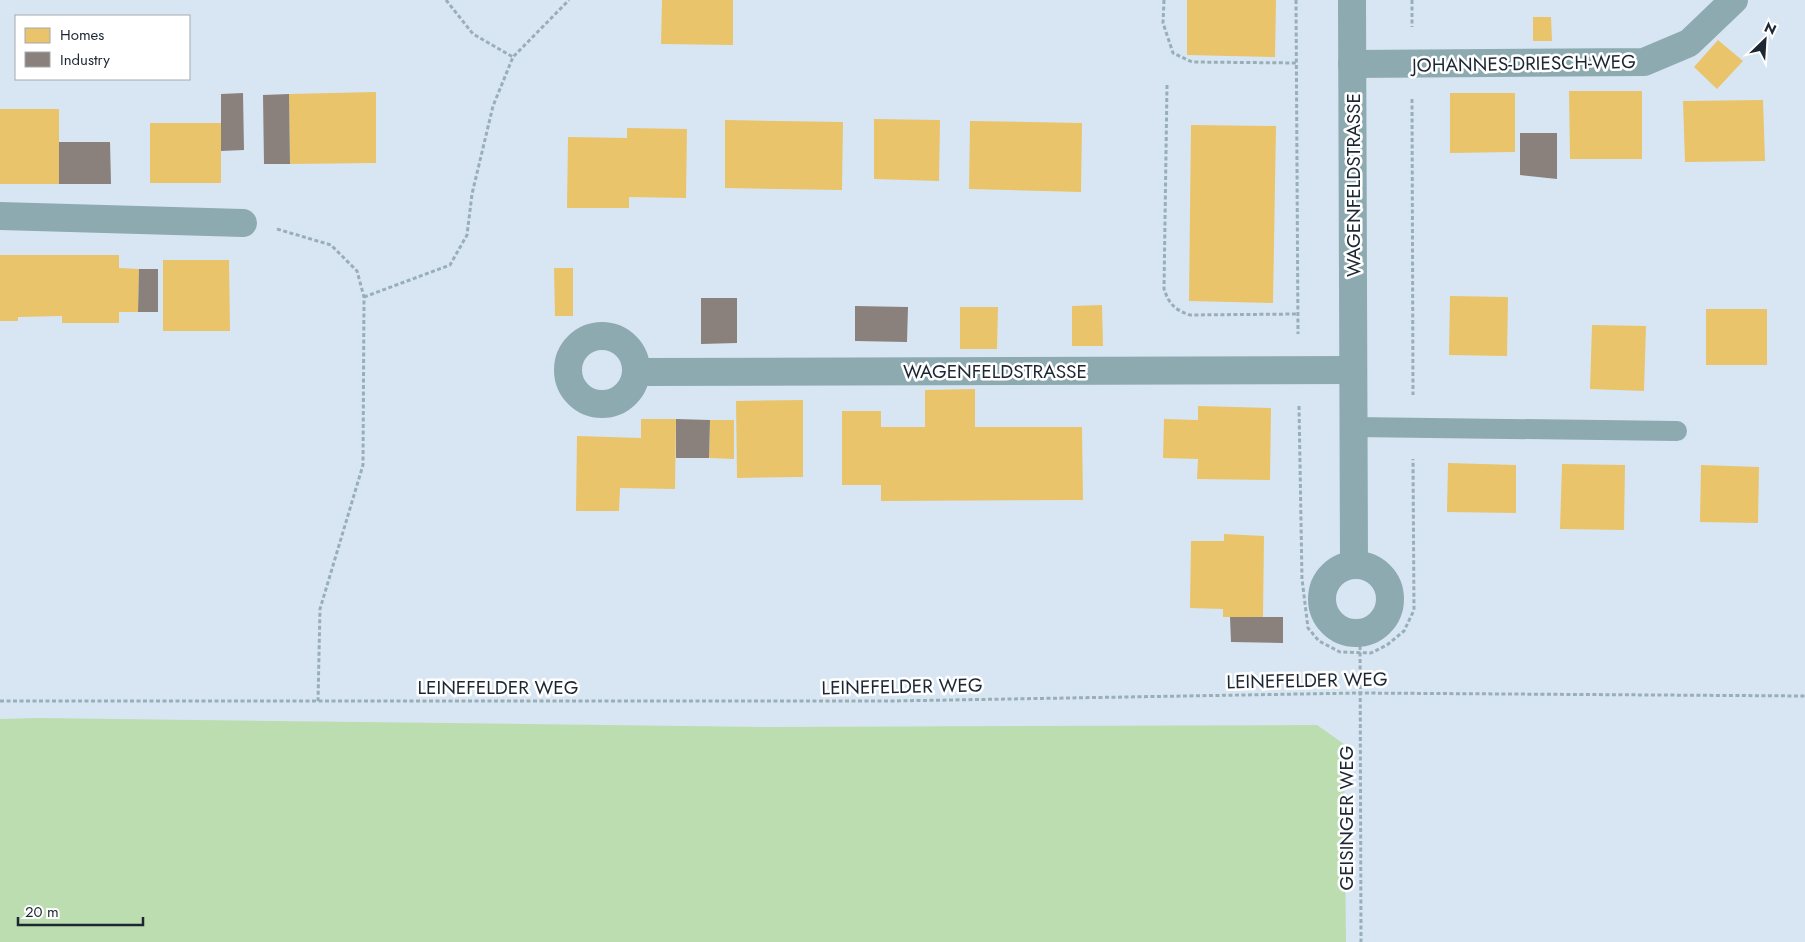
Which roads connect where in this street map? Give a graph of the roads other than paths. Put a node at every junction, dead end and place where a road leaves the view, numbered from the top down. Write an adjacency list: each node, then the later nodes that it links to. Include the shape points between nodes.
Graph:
1 (1352, 0): 3 (street, WAGENFELDSTRASSE)
2 (1734, 0): 3 (street, JOHANNES-DRIESCH-WEG, via 1689,43 1644,62)
3 (1352, 64): 6 (street, WAGENFELDSTRASSE)
4 (0, 216): 5 (street)
5 (244, 223)
6 (1354, 370): 7 (street, WAGENFELDSTRASSE); 8 (street, WAGENFELDSTRASSE)
7 (636, 372)
8 (1354, 427): 9 (lane); 10 (street, WAGENFELDSTRASSE)
9 (1677, 431)
10 (1354, 564): 10 (street, via 1372,568 1380,574 1390,600 1388,610 1360,643 1330,622 1321,602 1326,581 1334,572)

